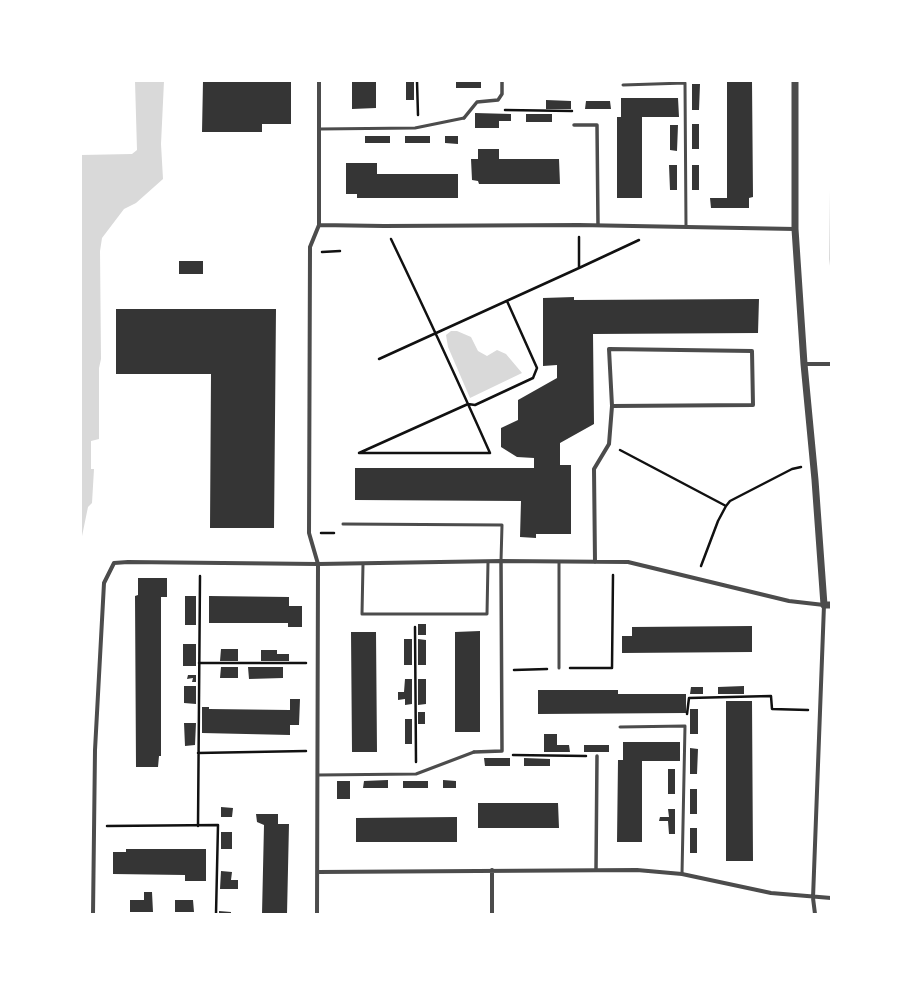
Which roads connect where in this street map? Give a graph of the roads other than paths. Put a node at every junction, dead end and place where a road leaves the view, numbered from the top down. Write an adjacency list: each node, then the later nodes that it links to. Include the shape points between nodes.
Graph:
1 (319, 81): 7 (street)
2 (502, 81): 5 (street, via 502,94 498,100 477,102)
3 (795, 81): 11 (street)
4 (623, 85): 10 (lane, via 685,83)
5 (464, 118): 7 (lane, via 418,127)
6 (574, 125): 9 (street, via 597,125)
7 (319, 129): 8 (street)
8 (319, 225): 9 (street); 20 (street, via 310,247 309,533)
9 (598, 226): 10 (street)
10 (686, 227): 11 (street)
11 (795, 229): 12 (street)
12 (804, 364): 13 (street); 22 (street)
13 (831, 364)
14 (612, 406): 14 (street, via 609,349 752,351 753,405); 19 (street, via 609,444 594,469)
15 (343, 524): 16 (lane, via 502,526)
16 (501, 561): 17 (street); 18 (street); 25 (street, via 502,751)
17 (488, 562): 21 (street); 21 (lane, via 487,614 362,614)
18 (559, 562): 19 (street); 23 (lane)
19 (594, 562): 22 (street, via 628,562 790,601)
20 (318, 564): 21 (street); 27 (street); 34 (street, via 114,563 104,583 95,750)
21 (363, 564)
22 (828, 605): 32 (street, via 820,710)
23 (559, 668)
24 (620, 727): 31 (lane, via 685,726)
25 (474, 752): 27 (lane, via 416,774)
26 (597, 756): 29 (street)
27 (318, 774): 30 (street)
28 (492, 870): 29 (street); 30 (street); 36 (street)
29 (596, 870): 31 (street)
30 (318, 872): 35 (street)
31 (682, 874): 32 (street, via 772,893)
32 (813, 898): 33 (street); 37 (street)
33 (831, 898)
34 (93, 914)
35 (317, 914)
36 (492, 914)
37 (814, 914)

